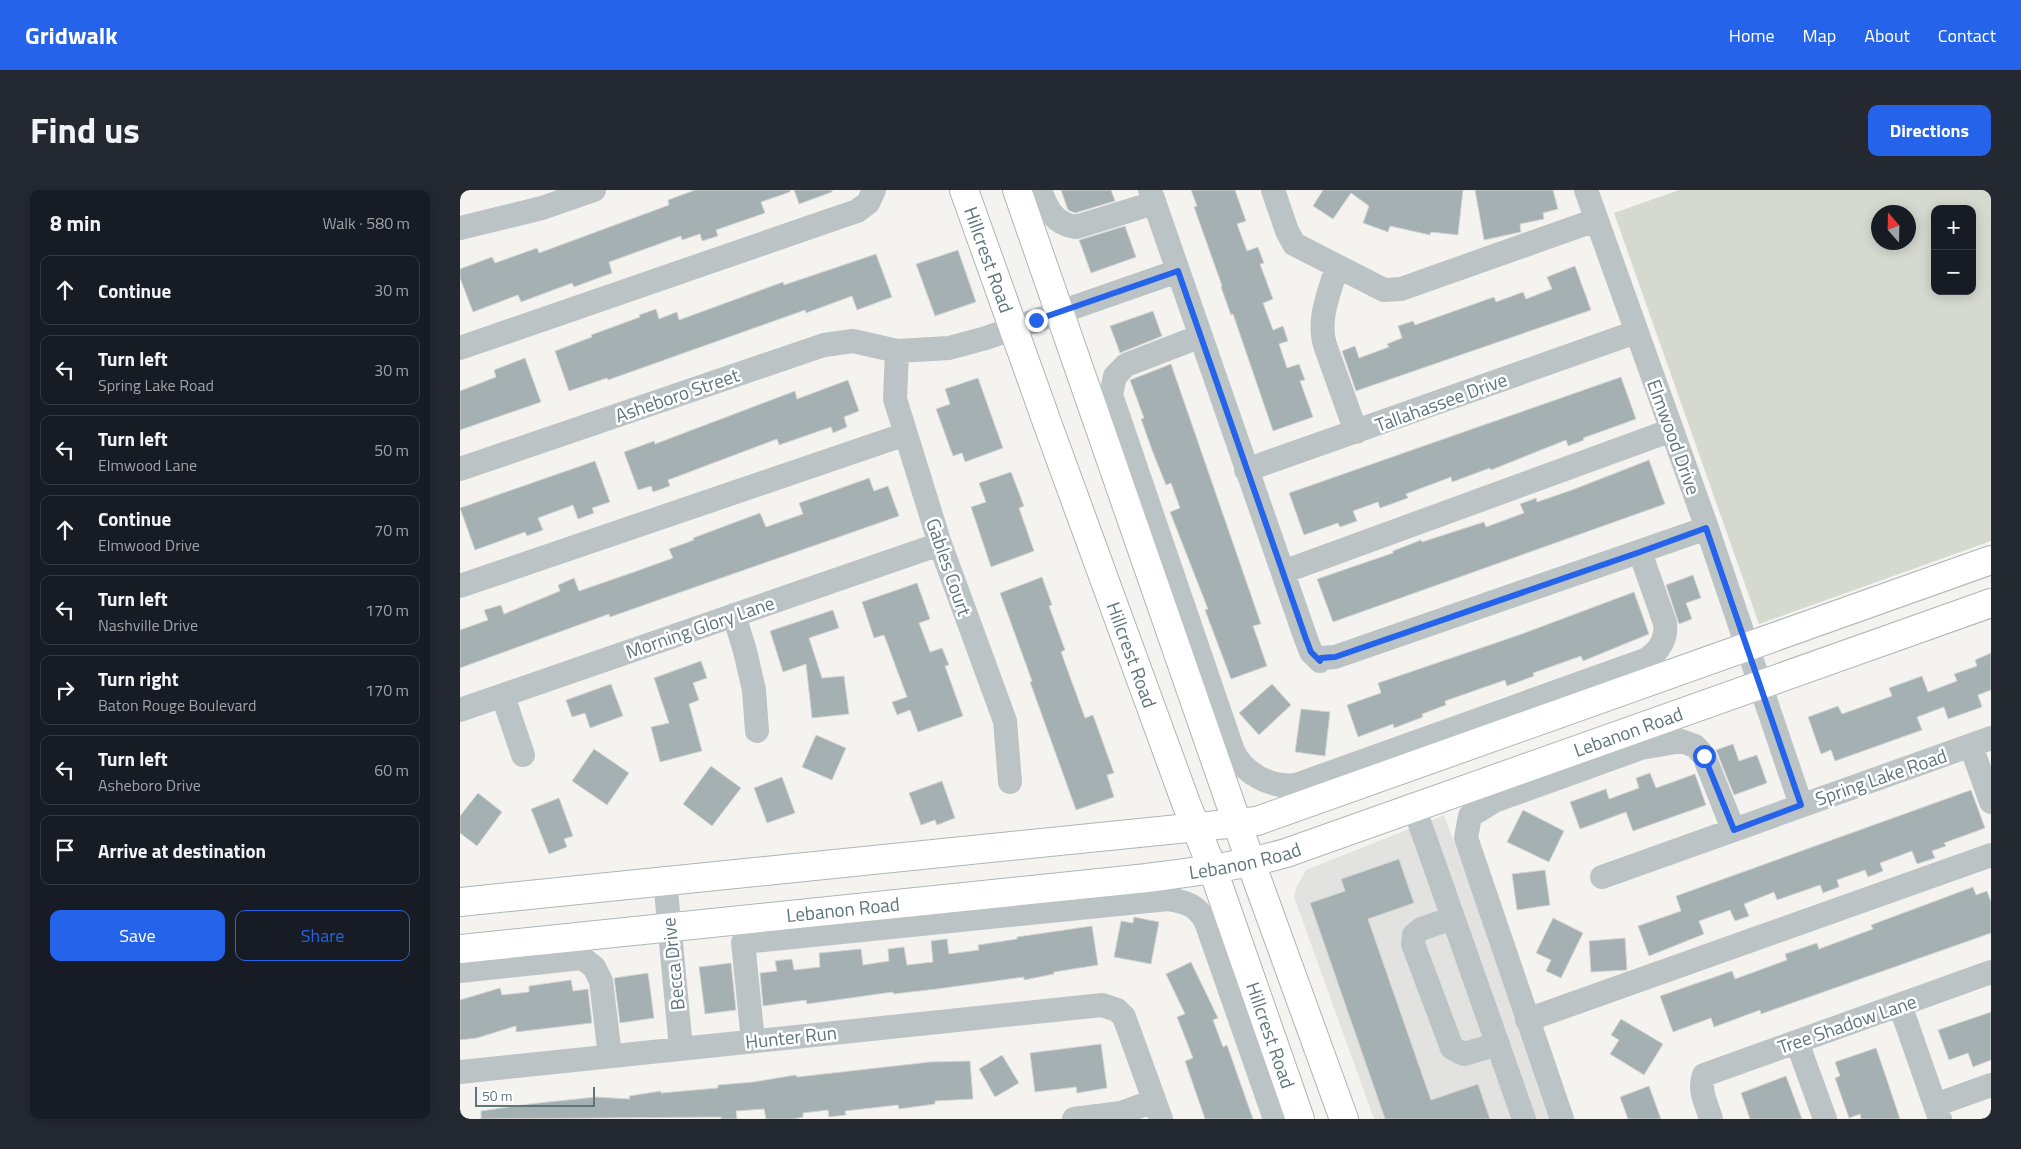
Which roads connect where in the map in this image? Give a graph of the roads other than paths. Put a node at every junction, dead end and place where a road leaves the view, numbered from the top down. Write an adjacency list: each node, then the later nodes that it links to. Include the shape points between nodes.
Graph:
1 (594, 190): 10 (street, via 542,208)
2 (874, 190): 17 (street, via 868,202 857,211)
3 (964, 190): 14 (main road, Hillcrest Road)
4 (1017, 190): 13 (main road, Hillcrest Road)
5 (1040, 190): 8 (street, via 1050,215 1066,226 1076,228)
6 (1273, 190): 11 (street, via 1294,244)
7 (1586, 190): 9 (street, Elmwood Drive)
8 (1152, 197): 12 (street)
9 (1596, 220): 11 (street, via 1395,290 1384,290); 15 (street, Elmwood Drive)
10 (460, 228)
11 (1337, 266): 20 (street, via 1322,319 1323,340)
12 (1178, 271): 13 (street, Asheboro Street); 16 (street)
13 (1060, 312): 14 (street, Asheboro Street); 43 (main road, Hillcrest Road)
14 (1013, 328): 18 (street, Asheboro Street, via 949,348); 44 (main road, Hillcrest Road)
15 (1636, 332): 19 (street, Elmwood Drive); 20 (street, Tallahassee Drive)
16 (1201, 336): 23 (street); 26 (street, via 1126,365 1115,376 1110,395 1233,751 1240,763 1264,780 1278,786 1296,784 1645,660 1658,650 1666,630)
17 (460, 348)
18 (897, 351): 21 (street, Gables Court, via 895,399); 22 (street, Asheboro Street, via 853,342 824,345)
19 (1672, 430): 24 (street, Elmwood Drive); 28 (street)
20 (1356, 432): 23 (street, Tallahassee Drive)
21 (906, 434): 25 (street, Gables Court); 29 (street)
22 (460, 469)
23 (1246, 470): 28 (street)
24 (1706, 528): 26 (street); 32 (street, Elmwood Drive)
25 (940, 544): 31 (street, Morning Glory Lane); 39 (street, Gables Court, via 1005,721)
26 (1640, 552): 28 (street, via 1335,657 1321,658 1320,661 1311,652)
27 (1991, 560): 32 (main road, Lebanon Road)
28 (1283, 572)
29 (460, 586)
30 (1991, 603): 33 (main road, Lebanon Road)
31 (734, 616): 34 (street, Morning Glory Lane); 36 (street, via 754,690)
32 (1747, 646): 33 (street, Elmwood Drive); 43 (main road, Lebanon Road, via 1257,821)
33 (1760, 684): 41 (street, Elmwood Drive); 42 (main road, Lebanon Road)
34 (503, 696): 35 (street, Morning Glory Lane); 38 (street)
35 (460, 710)
36 (757, 731)
37 (1981, 742): 40 (street); 41 (street, Spring Lake Road)
38 (523, 755)
39 (1010, 782)
40 (1991, 802)
41 (1801, 805): 45 (street, Spring Lake Road)
42 (1414, 807): 47 (main road, Lebanon Road); 52 (street)
43 (1238, 824): 44 (main road, Lebanon Road); 47 (main road, Hillcrest Road)
44 (1195, 827): 48 (main road, Hillcrest Road); 50 (main road, Lebanon Road)
45 (1734, 830): 49 (street, Spring Lake Road); 58 (street, via 1704,756 1695,746 1681,741 1640,748 1494,802 1470,816 1466,838)
46 (1991, 855): 58 (street)
47 (1251, 863): 48 (main road, Lebanon Road); 71 (main road, Hillcrest Road)
48 (1213, 870): 53 (main road, Lebanon Road); 70 (main road, Hillcrest Road)
49 (1602, 877)
50 (665, 880): 51 (main road, Lebanon Road); 53 (street, Becca Drive)
51 (460, 902)
52 (1453, 918): 61 (street); 61 (street, via 1421,929 1414,934 1413,944 1452,1048 1464,1054)
53 (670, 928): 54 (main road, Lebanon Road); 62 (street, Becca Drive)
54 (460, 949)
55 (460, 971): 63 (street, via 582,958 594,967 601,980)
56 (1991, 972): 57 (street, Tree Shadow Lane)
57 (1900, 1005): 60 (street, Tree Shadow Lane); 67 (street)
58 (1527, 1020): 73 (street)
59 (753, 1041): 62 (street, Hunter Run); 66 (street, Hunter Run, via 1102,1005 1121,1013); 69 (street, via 743,942 1168,899 1187,902 1201,912 1206,922)
60 (1797, 1042): 74 (street, Tree Shadow Lane, via 1704,1075 1701,1081 1703,1095); 75 (street)
61 (1498, 1044): 72 (street)
62 (681, 1048): 63 (street, Hunter Run)
63 (610, 1056): 64 (street, Hunter Run)
64 (460, 1072)
65 (1991, 1085): 67 (street)
66 (1158, 1110): 68 (street)
67 (1938, 1112)
68 (1074, 1119)
69 (1275, 1119)
70 (1300, 1119)
71 (1344, 1119)
72 (1524, 1119)
73 (1562, 1119)
74 (1712, 1119)
75 (1824, 1119)

